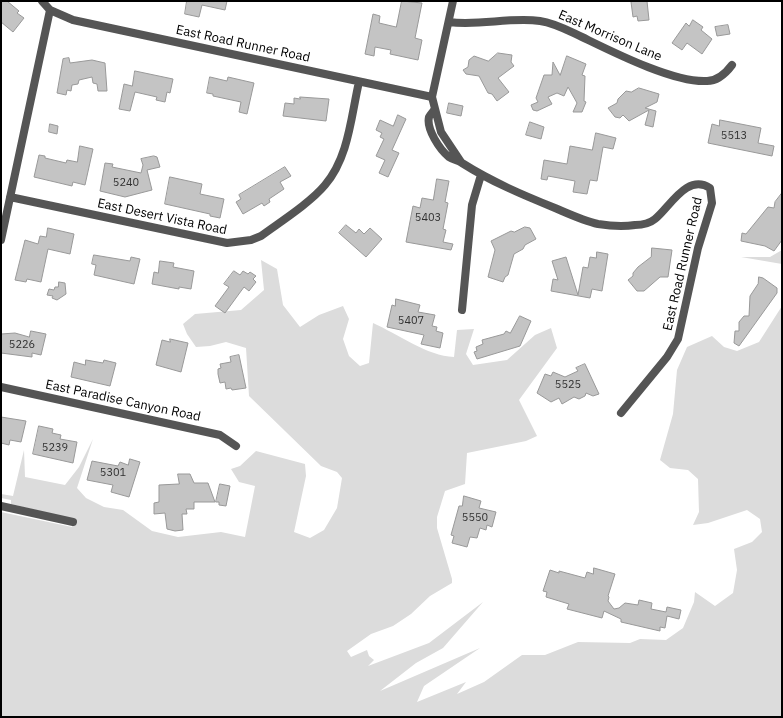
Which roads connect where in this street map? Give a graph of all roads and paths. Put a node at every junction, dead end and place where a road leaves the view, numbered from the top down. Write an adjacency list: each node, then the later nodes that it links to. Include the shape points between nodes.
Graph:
1 (42, 1): 3 (street, East Road Runner Road)
2 (453, 1): 4 (street)
3 (50, 10): 6 (street, East Road Runner Road, via 73,20); 9 (street)
4 (449, 22): 5 (street, East Morrison Lane, via 464,24 521,20 551,23 636,62 692,79 708,81 720,77); 7 (street)
5 (732, 65)
6 (359, 82): 7 (street, East Road Runner Road); 9 (street, East Desert Vista Road, via 344,153 333,174 318,192 261,236 251,240 227,243)
7 (432, 97): 8 (street, East Road Runner Road, via 434,110 429,117 431,133 453,160 461,162)
8 (481, 175): 11 (street, via 472,206); 13 (street, East Road Runner Road, via 583,219 598,224 619,226 648,224 679,194 696,184 704,184 710,188 712,203 698,248 678,339 667,357)
9 (10, 197): 10 (street)
10 (1, 240)
11 (462, 310)
12 (1, 388): 14 (street, East Paradise Canyon Road, via 220,435)
13 (621, 413)
14 (236, 446)
15 (1, 506): 16 (street)
16 (73, 522)

